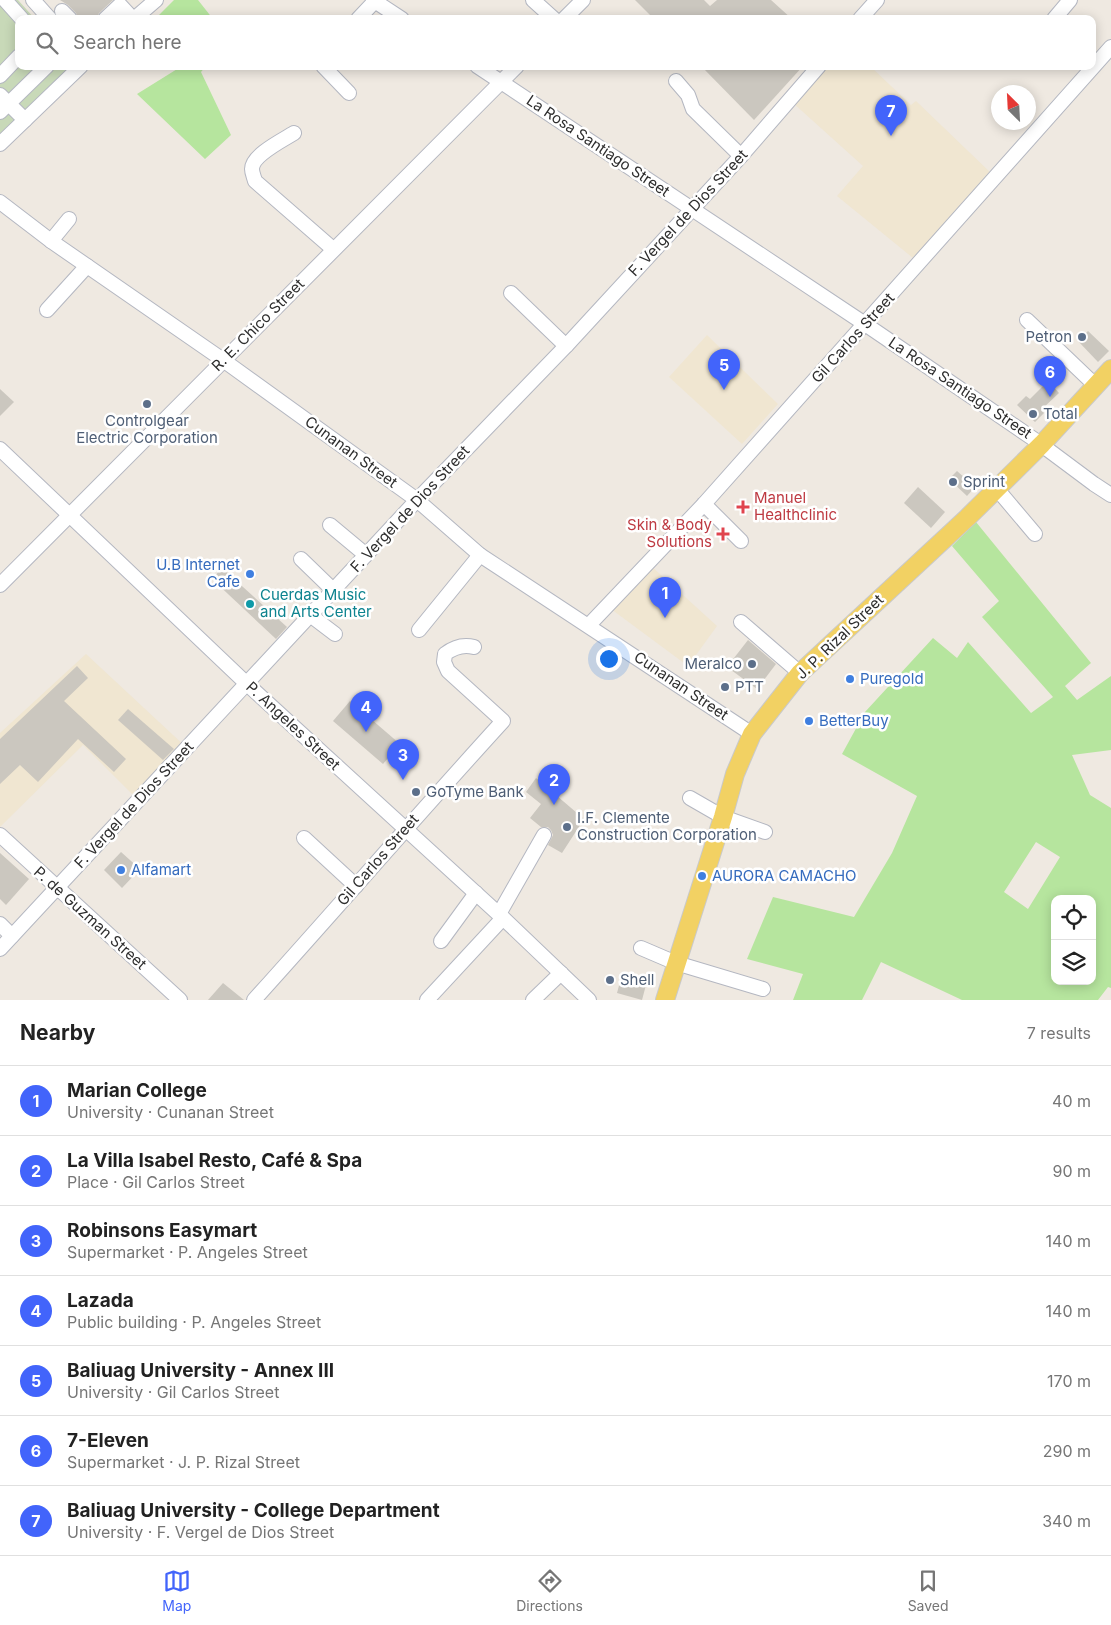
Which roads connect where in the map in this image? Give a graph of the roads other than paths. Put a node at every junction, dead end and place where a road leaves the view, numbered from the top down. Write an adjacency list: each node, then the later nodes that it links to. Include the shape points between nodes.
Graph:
1 (33, 0): 10 (street)
2 (156, 0): 13 (street)
3 (533, 0): 16 (street)
4 (583, 0): 17 (street)
5 (877, 0): 18 (street)
6 (1070, 0): 19 (street)
7 (374, 1): 14 (street); 15 (street)
8 (4, 2): 9 (street)
9 (18, 15)
10 (46, 15)
11 (109, 15): 12 (street, via 120,5)
12 (129, 15)
13 (138, 15)
14 (362, 15)
15 (396, 15)
16 (550, 15)
17 (568, 15)
18 (864, 15)
19 (1057, 15)
20 (1111, 47): 22 (street, Gil Carlos Street)
21 (15, 60): 30 (street)
22 (1096, 64)
23 (42, 70): 34 (street)
24 (77, 70): 35 (street)
25 (328, 70): 33 (street)
26 (483, 70): 32 (street, La Rosa Santiago Street)
27 (513, 70): 32 (street, R. E. Chico Street)
28 (816, 70): 38 (street, F. Vergel de Dios Street)
29 (1091, 70): 48 (street, Gil Carlos Street)
30 (0, 76)
31 (676, 81): 38 (street, via 688,95 693,109)
32 (502, 82): 40 (street, La Rosa Santiago Street); 43 (street, R. E. Chico Street)
33 (349, 93)
34 (3, 103): 35 (street)
35 (25, 120): 37 (street)
36 (294, 133): 43 (street, via 257,157 252,166 255,181)
37 (0, 144)
38 (741, 156): 40 (street, F. Vergel de Dios Street)
39 (0, 202): 42 (street, Cunanan Street)
40 (692, 208): 48 (street, La Rosa Santiago Street); 49 (street, F. Vergel de Dios Street)
41 (69, 219): 42 (street)
42 (51, 242): 44 (street, Cunanan Street)
43 (334, 249): 50 (street, R. E. Chico Street)
44 (87, 266): 46 (street); 50 (street, Cunanan Street)
45 (511, 293): 49 (street)
46 (47, 310)
47 (1026, 320): 52 (street)
48 (866, 324): 53 (street, La Rosa Santiago Street); 58 (street, Gil Carlos Street)
49 (566, 346): 57 (street, F. Vergel de Dios Street)
50 (223, 360): 57 (street, Cunanan Street); 59 (street, R. E. Chico Street)
51 (1111, 369): 52 (main road, J. P. Rizal Street)
52 (1095, 386): 53 (main road, J. P. Rizal Street)
53 (1042, 444): 55 (main road, J. P. Rizal Street); 56 (street, La Rosa Santiago Street)
54 (0, 448): 59 (street, P. Angeles Street)
55 (996, 489): 61 (street); 74 (main road, J. P. Rizal Street)
56 (1111, 495)
57 (417, 500): 63 (street, F. Vergel de Dios Street); 64 (street, Cunanan Street)
58 (704, 504): 62 (street); 70 (street, Gil Carlos Street)
59 (70, 516): 66 (street, R. E. Chico Street); 75 (street, P. Angeles Street)
60 (330, 525): 63 (street)
61 (1035, 534)
62 (741, 540)
63 (366, 555): 67 (street, F. Vergel de Dios Street)
64 (480, 555): 70 (street, Cunanan Street); 71 (street)
65 (301, 559): 67 (street)
66 (0, 585)
67 (333, 590): 68 (street, F. Vergel de Dios Street)
68 (310, 615): 72 (street); 75 (street, F. Vergel de Dios Street)
69 (741, 622): 74 (street)
70 (589, 626): 76 (street, Cunanan Street)
71 (419, 630)
72 (336, 634)
73 (474, 647): 79 (street, Gil Carlos Street, via 466,645 451,649 445,654 444,662 448,671 503,721)
74 (800, 673): 76 (main road, J. P. Rizal Street)
75 (248, 684): 79 (street, P. Angeles Street); 85 (street, F. Vergel de Dios Street)
76 (752, 734): 78 (main road, J. P. Rizal Street, via 735,774)
77 (690, 798): 78 (street)
78 (723, 817): 80 (street); 93 (main road, J. P. Rizal Street)
79 (405, 828): 84 (street, Gil Carlos Street); 86 (street, P. Angeles Street)
80 (765, 832)
81 (0, 835): 85 (street, P. de Guzman Street)
82 (544, 835): 87 (street)
83 (304, 838): 84 (street)
84 (356, 886): 97 (street, Gil Carlos Street)
85 (57, 888): 89 (street, F. Vergel de Dios Street); 96 (street, P. de Guzman Street)
86 (476, 894): 87 (street, P. Angeles Street); 90 (street)
87 (501, 916): 94 (street, P. Angeles Street); 98 (street)
88 (0, 924): 89 (street)
89 (12, 936): 92 (street, F. Vergel de Dios Street)
90 (441, 940)
91 (641, 948): 93 (street)
92 (0, 949)
93 (676, 963): 95 (street); 101 (main road, J. P. Rizal Street)
94 (561, 973): 99 (street); 100 (street, P. Angeles Street)
95 (763, 989)
96 (180, 1000)
97 (254, 1000)
98 (427, 1000)
99 (533, 1000)
100 (589, 1000)
101 (665, 1000)

